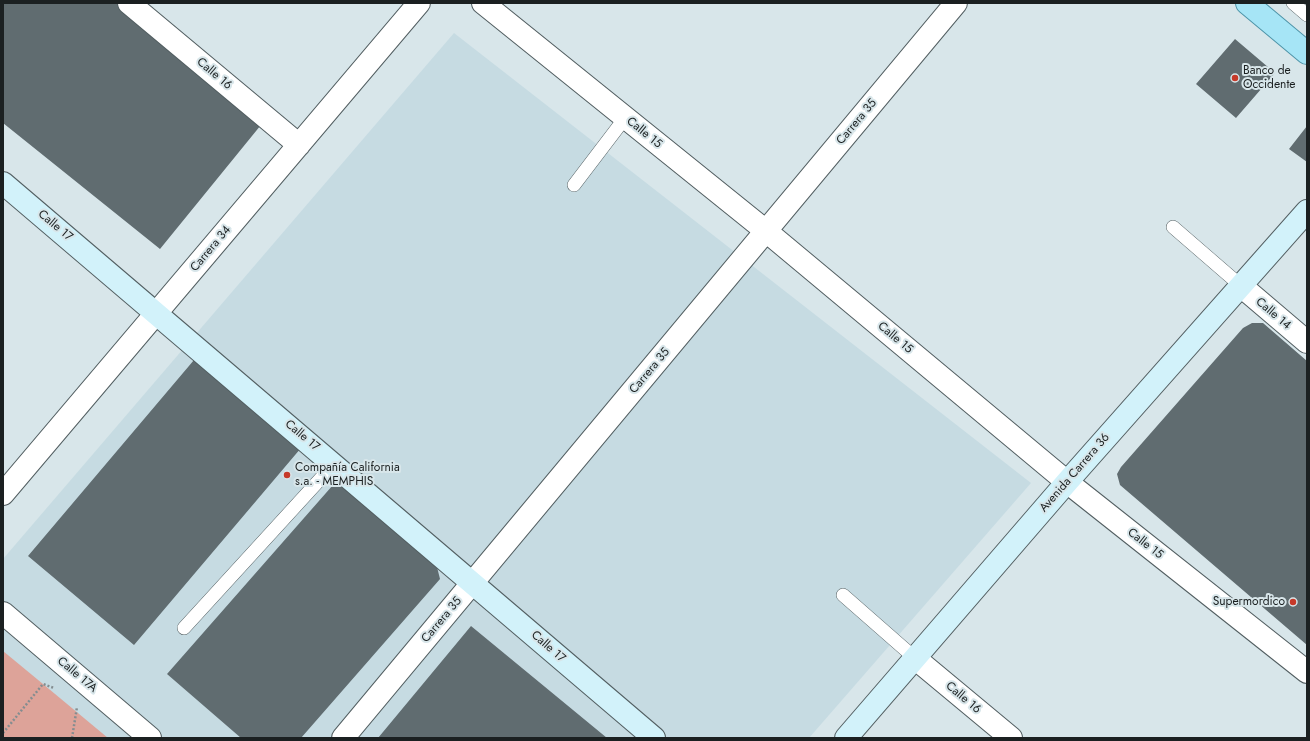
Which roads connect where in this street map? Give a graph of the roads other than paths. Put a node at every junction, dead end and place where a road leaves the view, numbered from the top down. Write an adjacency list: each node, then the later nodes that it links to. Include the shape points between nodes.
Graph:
1 (129, 3): 10 (street, Calle 16)
2 (419, 3): 10 (street, Carrera 34)
3 (483, 3): 9 (street, Calle 15)
4 (956, 3): 15 (street, Carrera 35)
5 (1246, 3): 8 (main road)
6 (1293, 3): 7 (lane)
7 (1307, 15)
8 (1307, 53)
9 (625, 118): 12 (lane); 15 (street, Calle 15)
10 (299, 145): 17 (street, Carrera 34)
11 (3, 183): 17 (street, Calle 17)
12 (574, 185)
13 (1307, 211): 16 (street, Avenida Carrera 36)
14 (1173, 227): 16 (lane)
15 (766, 231): 20 (street, Calle 15); 22 (street, Carrera 35)
16 (1240, 285): 18 (street, Calle 14); 20 (street, Avenida Carrera 36)
17 (157, 313): 19 (street, Calle 17); 21 (street, Carrera 34)
18 (1307, 342)
19 (334, 464): 22 (street, Calle 17); 25 (lane)
20 (1067, 482): 26 (street, Avenida Carrera 36); 27 (street, Calle 15)
21 (3, 494)
22 (473, 583): 29 (street, Carrera 35); 30 (street, Calle 17)
23 (843, 595): 26 (lane)
24 (3, 613): 28 (street, Calle 17A)
25 (184, 628)
26 (916, 658): 31 (street, Avenida Carrera 36); 32 (street, Calle 16)
27 (1307, 672)
28 (150, 738)
29 (343, 738)
30 (654, 738)
31 (846, 738)
32 (1011, 738)

